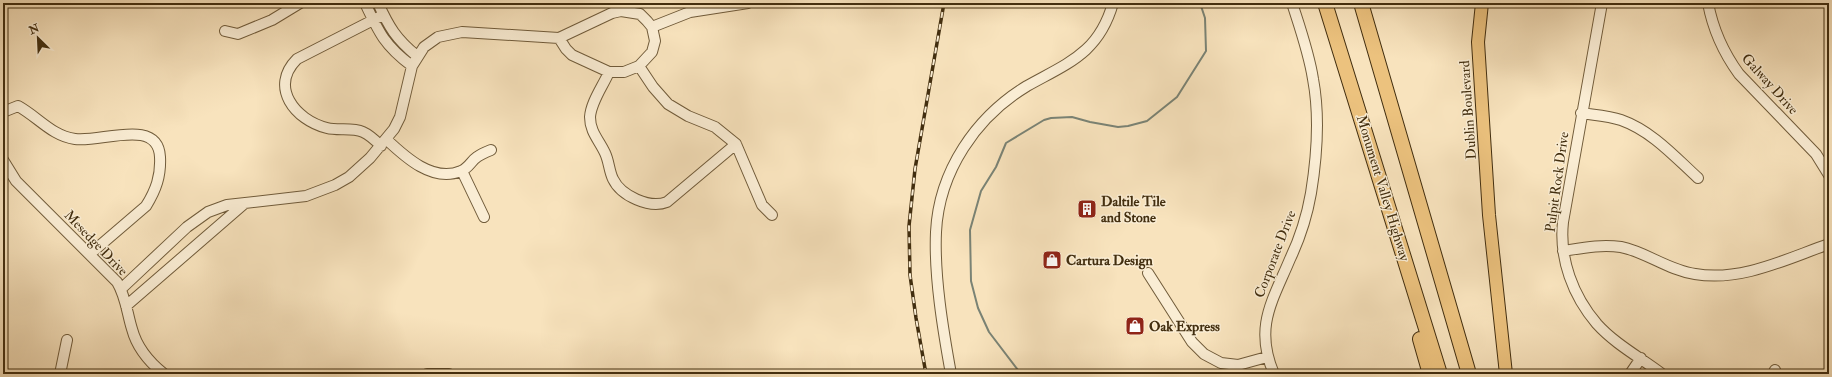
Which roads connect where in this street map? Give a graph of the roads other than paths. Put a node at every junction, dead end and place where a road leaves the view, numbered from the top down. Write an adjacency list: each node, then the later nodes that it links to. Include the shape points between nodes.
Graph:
1 (300, 3): 15 (street, via 272,20 238,34)
2 (365, 3): 13 (street)
3 (378, 3): 12 (street)
4 (748, 3): 14 (street, via 690,12)
5 (1113, 3): 47 (street, via 1104,28 1080,57 1019,91 989,114 966,142 956,161 940,203 936,232 937,269)
6 (1292, 3): 41 (street, Corporate Drive, via 1314,79 1316,161 1303,227 1268,310 1265,325)
7 (1325, 3): 33 (highway, Monument Valley Highway)
8 (1361, 3): 51 (highway, Monument Valley Highway)
9 (1482, 3): 52 (main road, Dublin Boulevard, via 1478,42 1489,215)
10 (1602, 3): 22 (street, Pulpit Rock Drive)
11 (1708, 3): 28 (street, Galway Drive, via 1717,35 1739,74 1816,154)
12 (383, 15): 13 (street); 17 (street, via 397,39)
13 (373, 20): 18 (street, via 389,46); 23 (street, via 297,59 286,76 286,93 298,113 315,124 364,132)
14 (652, 28): 16 (street, via 640,14 622,11 612,13); 19 (street, via 655,41 652,52)
15 (225, 31)
16 (559, 38): 17 (street, via 462,32 447,34 431,41); 20 (street, via 572,55)
17 (417, 56): 18 (street)
18 (412, 66): 23 (street, via 400,117)
19 (640, 66): 20 (street, via 624,72); 24 (street, via 668,104 715,127)
20 (609, 72): 24 (street, via 592,107 592,130 608,158 615,184 641,202 667,202)
21 (3, 112): 36 (street, via 18,106 60,136 87,140 138,134 151,138 157,144 160,170 157,186 151,198 146,206)
22 (1581, 113): 29 (street, via 1621,120 1638,128 1661,144); 35 (street, Pulpit Rock Drive, via 1563,222)
23 (383, 142): 27 (street, via 412,162 435,172 453,174); 30 (street, via 349,177 321,192)
24 (736, 144): 31 (street, via 762,205)
25 (491, 150): 27 (street, via 476,157 470,166)
26 (3, 160): 36 (street, Mesedge Drive, via 16,182)
27 (462, 171): 32 (street)
28 (1829, 175)
29 (1698, 178)
30 (245, 203): 38 (street, via 227,204 198,218); 39 (street)
31 (772, 214)
32 (484, 217)
33 (1397, 232): 49 (highway, via 1402,273); 50 (highway, Monument Valley Highway)
34 (1829, 244): 35 (street, via 1748,272 1720,276 1683,272 1622,248 1599,246)
35 (1563, 251): 42 (street, Pulpit Rock Drive, via 1573,284 1588,312 1610,336)
36 (90, 254): 38 (street, Mesedge Drive, via 110,273)
37 (1148, 273): 41 (street, via 1192,342 1204,354 1221,363 1238,365)
38 (121, 289): 39 (street, Mesedge Drive)
39 (126, 306): 44 (street, Mesedge Drive, via 140,349)
40 (67, 340): 43 (street)
41 (1267, 357): 48 (street, Corporate Drive)
42 (1641, 358): 53 (street); 54 (street, Pulpit Rock Drive)
43 (60, 374)
44 (164, 374)
45 (427, 374): 46 (street)
46 (449, 374)
47 (951, 374)
48 (1274, 374)
49 (1430, 374)
50 (1440, 374)
51 (1469, 374)
52 (1506, 374)
53 (1630, 374)
54 (1662, 374)

